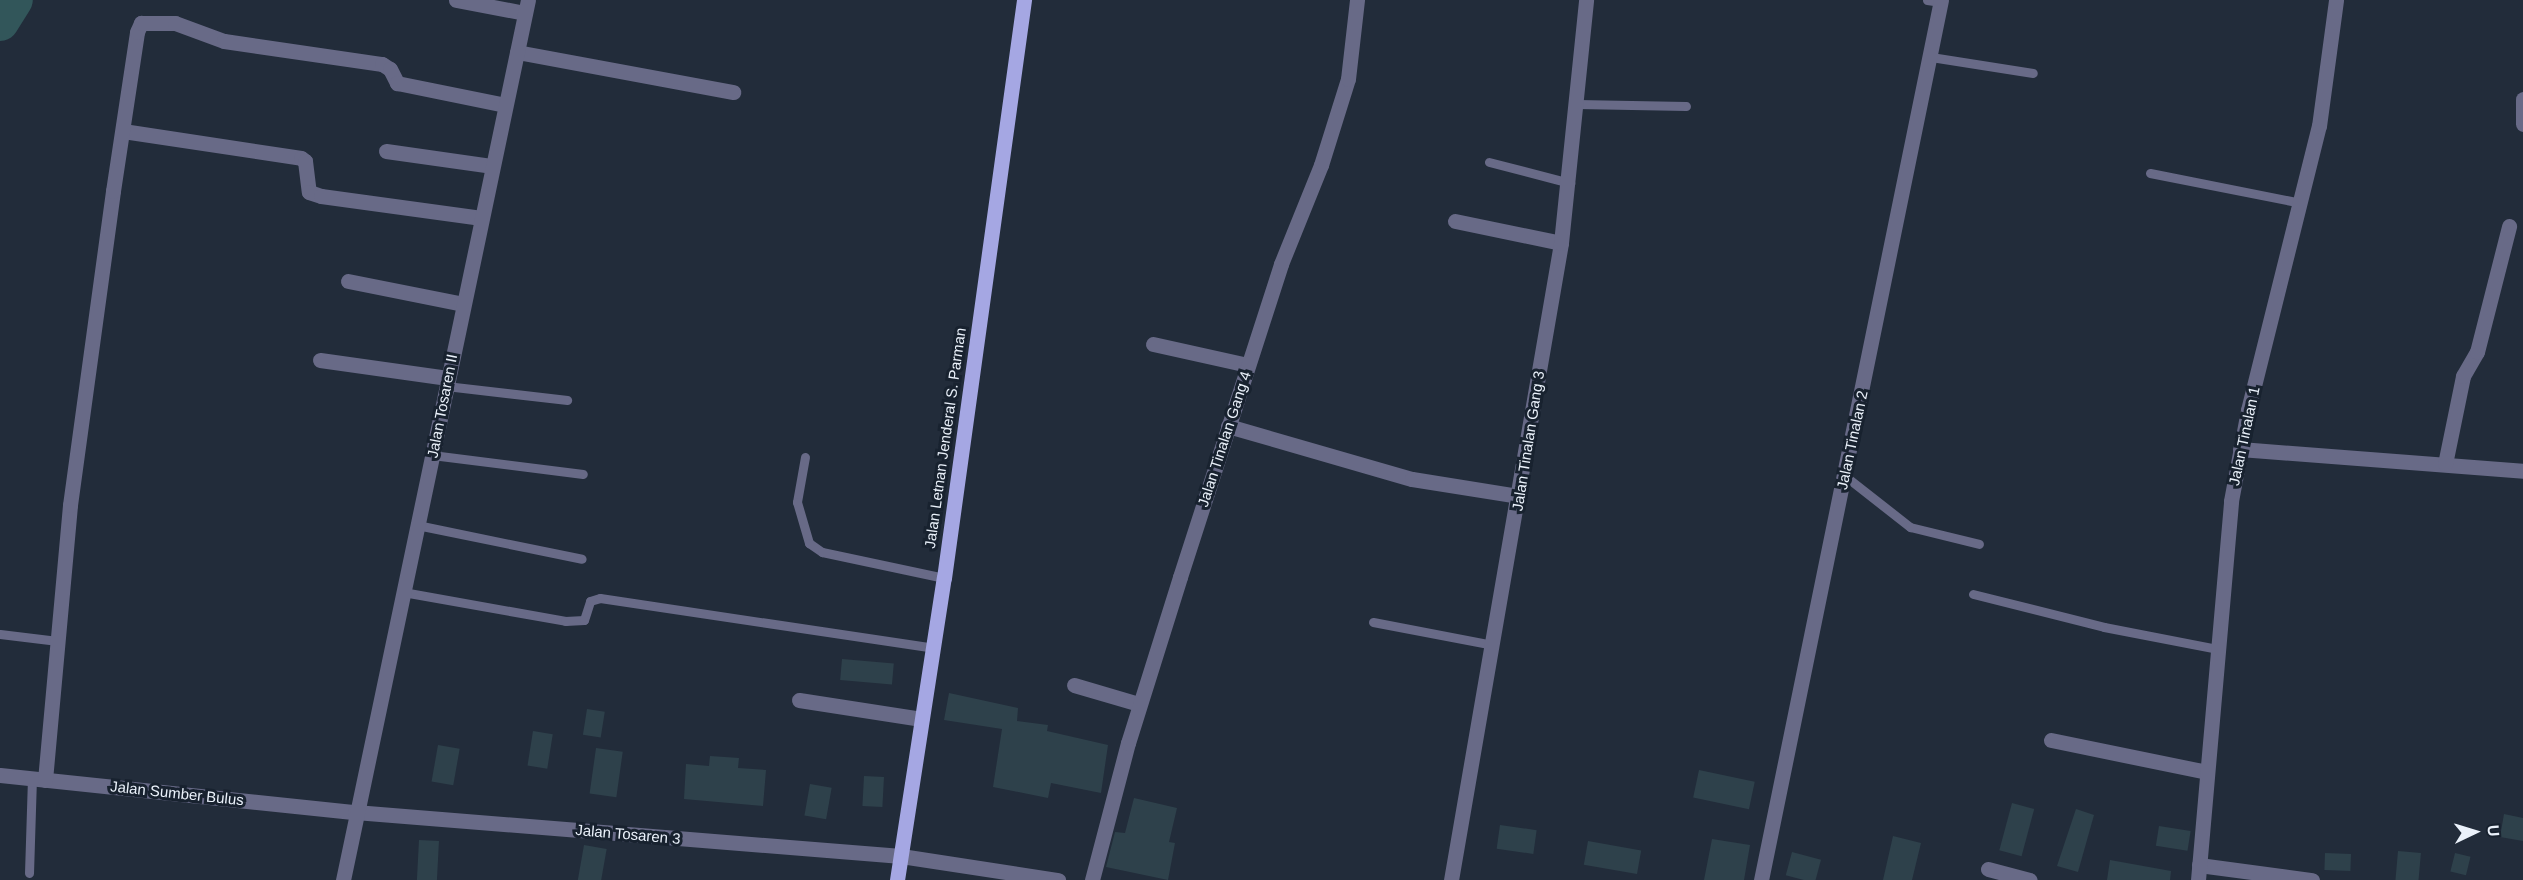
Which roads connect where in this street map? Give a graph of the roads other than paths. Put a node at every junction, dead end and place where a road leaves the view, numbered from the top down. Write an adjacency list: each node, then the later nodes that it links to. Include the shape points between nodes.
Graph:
1 (456, 0): 7 (street)
2 (1024, 0): 47 (main road, Jalan Letnan Jenderal S. Parman)
3 (1357, 0): 32 (street, Jalan Tinalan Gang 4, via 1348,79)
4 (1586, 0): 13 (street, Jalan Tinalan Gang 3)
5 (2336, 0): 23 (street, Jalan Tinalan 1, via 2332,48)
6 (1936, 1): 9 (street, Jalan Tinalan 2)
7 (526, 7): 8 (street, Jalan Tosaren II)
8 (517, 52): 11 (street); 14 (street, Jalan Tosaren II)
9 (1931, 57): 10 (lane); 42 (street, Jalan Tinalan 2)
10 (2033, 73)
11 (733, 92)
12 (2523, 99): 16 (street)
13 (1577, 104): 15 (lane); 22 (street, Jalan Tinalan Gang 3)
14 (505, 105): 17 (street, via 396,83 390,69 382,64 224,41 175,23 154,22 141,23 137,32); 20 (street, Jalan Tosaren II)
15 (1686, 106)
16 (2523, 124)
17 (123, 131): 24 (street, via 301,158 309,192 321,196); 52 (street, via 70,506)
18 (386, 151): 20 (street)
19 (1489, 162): 22 (lane)
20 (491, 166): 24 (street, Jalan Tosaren II)
21 (2150, 173): 23 (lane)
22 (1570, 183): 27 (street, Jalan Tinalan Gang 3)
23 (2302, 204): 36 (street, Jalan Tinalan 1)
24 (481, 218): 29 (street, Jalan Tosaren II)
25 (1455, 222): 27 (street)
26 (2509, 226): 39 (street, via 2477,352 2463,376)
27 (1561, 243): 43 (street, Jalan Tinalan Gang 3)
28 (348, 281): 29 (street)
29 (463, 304): 33 (street, Jalan Tosaren II)
30 (1153, 344): 32 (street)
31 (320, 360): 33 (street)
32 (1248, 365): 35 (street, Jalan Tinalan Gang 4)
33 (447, 382): 34 (lane); 37 (street, Jalan Tosaren II)
34 (567, 400)
35 (1228, 426): 43 (street, via 1412,479); 58 (street, Jalan Tinalan Gang 4)
36 (2240, 449): 39 (street); 55 (street, Jalan Tinalan 1)
37 (432, 455): 41 (lane); 44 (street, Jalan Tosaren II)
38 (805, 457): 47 (lane, via 797,502 809,543 822,552)
39 (2445, 464): 40 (street)
40 (2523, 471)
41 (583, 474)
42 (1845, 476): 45 (lane, via 1910,527); 74 (street, Jalan Tinalan 2)
43 (1518, 496): 53 (street, Jalan Tinalan Gang 3)
44 (417, 525): 46 (lane); 48 (street, Jalan Tosaren II)
45 (1979, 544)
46 (582, 559)
47 (944, 578): 54 (main road, Jalan Letnan Jenderal S. Parman)
48 (403, 592): 54 (lane, via 572,621 584,620 590,601 600,598); 64 (street, Jalan Tosaren II)
49 (1973, 594): 55 (lane, via 2104,627)
50 (1373, 622): 53 (lane)
51 (0, 634): 52 (lane)
52 (58, 641): 63 (street)
53 (1494, 645): 73 (street, Jalan Tinalan Gang 3)
54 (933, 648): 59 (main road, Jalan Letnan Jenderal S. Parman)
55 (2217, 649): 61 (street, Jalan Tinalan 1)
56 (1074, 685): 58 (street)
57 (799, 700): 59 (street)
58 (1139, 704): 72 (street, Jalan Tinalan Gang 4)
59 (922, 719): 65 (main road, Jalan Letnan Jenderal S. Parman)
60 (2051, 740): 61 (street)
61 (2206, 772): 68 (street, Jalan Tinalan 1)
62 (0, 775): 63 (street, Jalan Sumber Bulus)
63 (39, 779): 64 (street, Jalan Sumber Bulus); 67 (lane)
64 (355, 812): 65 (street, Jalan Tosaren 3); 69 (street, Jalan Tosaren II)
65 (901, 856): 70 (main road, Jalan Letnan Jenderal S. Parman); 71 (street, Jalan Tosaren 3)
66 (1988, 869): 75 (street)
67 (28, 873)
68 (2198, 873): 76 (street)
69 (343, 880)
70 (897, 880)
71 (1058, 880)
72 (1092, 880)
73 (1451, 880)
74 (1761, 880)
75 (2030, 880)
76 (2312, 880)

